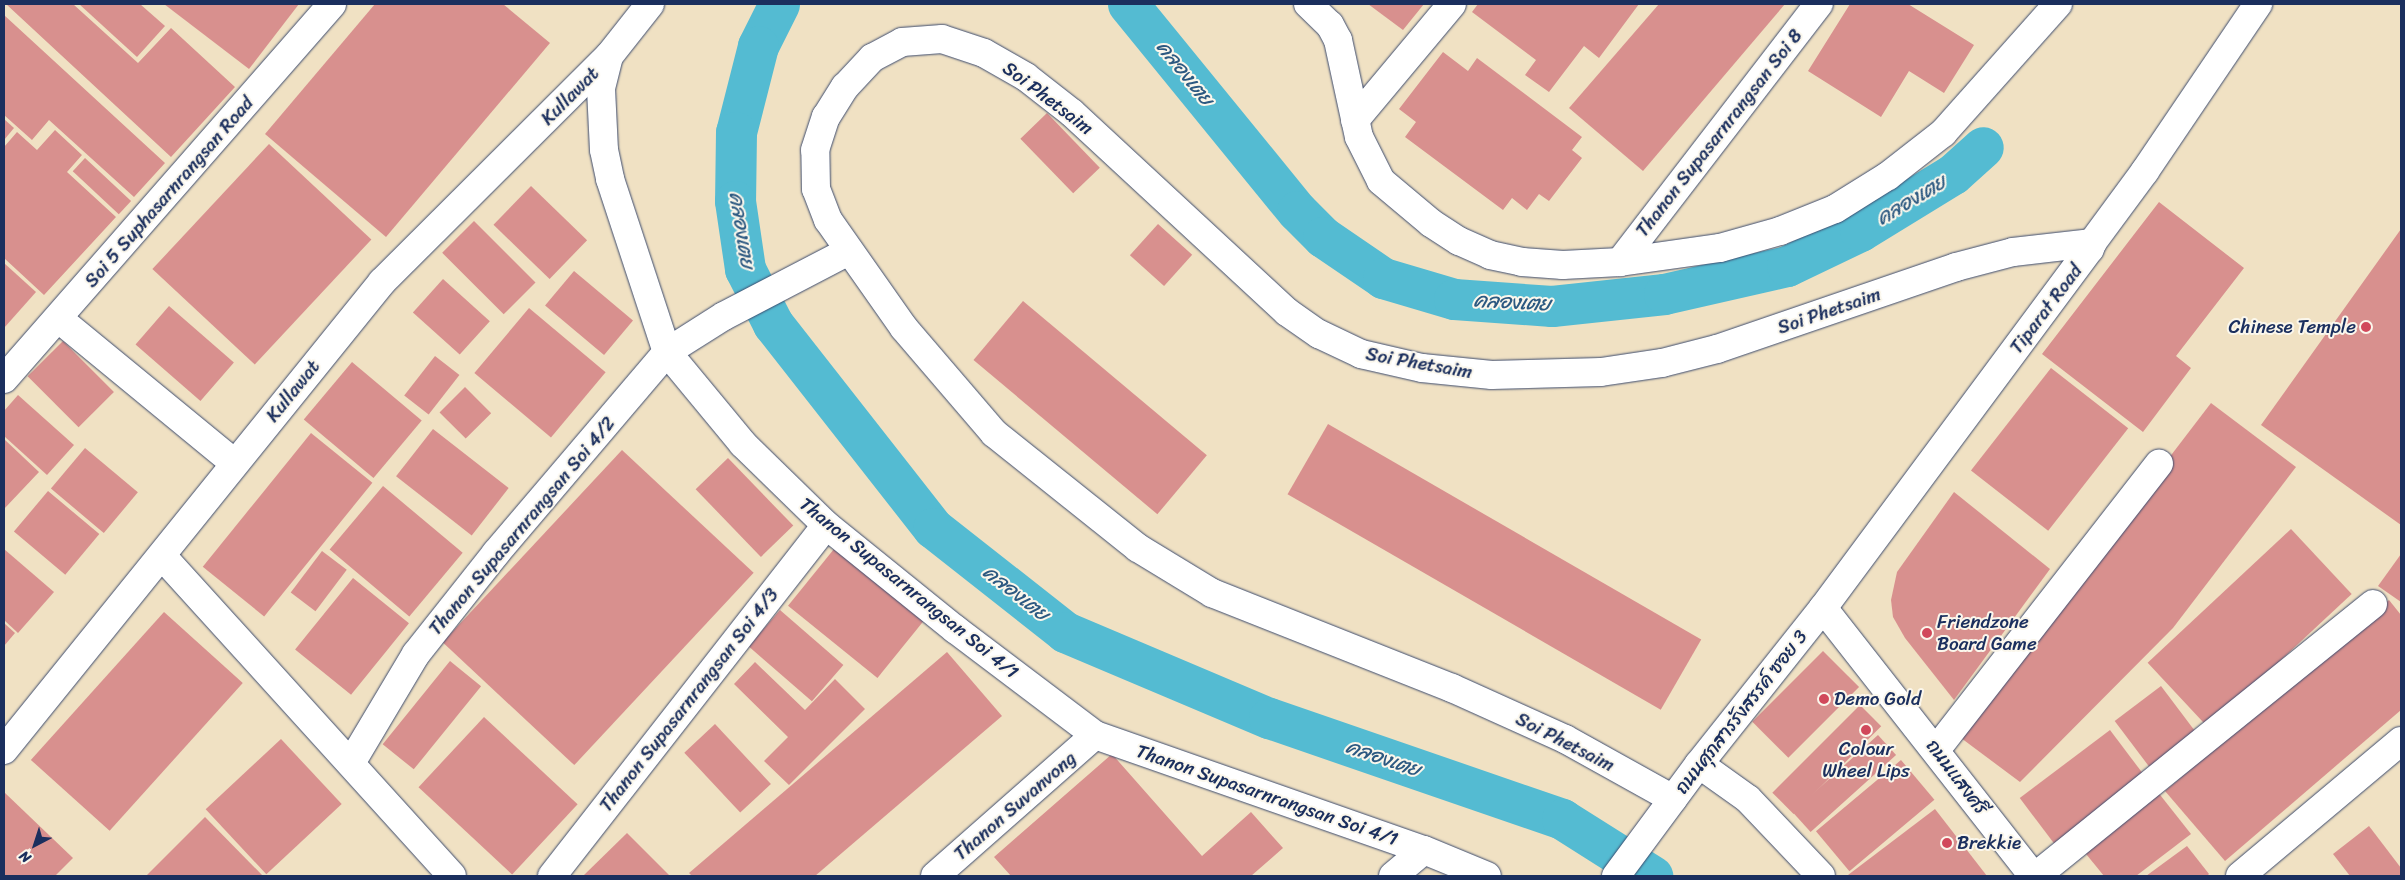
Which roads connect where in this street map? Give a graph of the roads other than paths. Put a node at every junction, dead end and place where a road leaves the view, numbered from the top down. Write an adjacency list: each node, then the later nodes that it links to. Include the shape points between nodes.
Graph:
1 (332, 4): 13 (street, Soi 5 Suphasarnrangsan Road)
2 (650, 4): 8 (street, Kullawat)
3 (1308, 4): 9 (street, via 1330,24 1338,40)
4 (1452, 4): 9 (street)
5 (1819, 4): 12 (street, Thanon Supasarnrangsan Soi 8)
6 (2058, 4): 12 (street, via 1943,133 1888,176 1835,209 1780,231 1720,248)
7 (2258, 4): 10 (street, Tiparat Road, via 2145,172)
8 (609, 56): 14 (street, Thanon Supasarnrangsan Soi 4/1, via 601,89 604,150 610,179); 16 (street, Kullawat, via 382,282)
9 (1355, 120): 12 (street, via 1368,159 1381,181 1431,223 1459,241 1490,255 1522,262)
10 (2092, 243): 11 (street, Soi Phetsaim, via 2013,252 1956,266 1717,349 1662,363 1601,372 1492,375 1422,368 1361,354 1319,334 1287,312 1152,184 1026,77 962,44 921,38 902,42 872,58 834,102 819,133 813,168 816,189 828,220); 21 (street, Tiparat Road)
11 (849, 251): 14 (street, Thanon Supasarnrangsan Soi 4/2, via 724,316); 28 (street, Soi Phetsaim, via 904,328 994,433 1138,548 1212,593 1452,688 1565,739)
12 (1620, 262)
13 (59, 319): 15 (street, Soi 5 Suphasarnrangsan Road); 16 (street)
14 (667, 352): 18 (street, Thanon Supasarnrangsan Soi 4/1, via 743,444); 26 (street, Thanon Supasarnrangsan Soi 4/2, via 496,553 416,654)
15 (4, 379)
16 (234, 463): 19 (street, Kullawat)
17 (2159, 464): 25 (street)
18 (826, 525): 22 (street, Thanon Supasarnrangsan Soi 4/1, via 955,629); 32 (street, Thanon Supasarnrangsan Soi 4/3)
19 (163, 556): 24 (street, Kullawat); 26 (street)
20 (2373, 604): 37 (street)
21 (1823, 608): 25 (street, ถนนเเสงศรี); 27 (street, ถนนศุภสารรังสรรค์ ซอย 3)
22 (1095, 735): 29 (street, Thanon Supasarnrangsan Soi 4/1); 33 (street, Thanon Suvanvong)
23 (2401, 741): 38 (street)
24 (4, 750)
25 (1936, 750): 37 (street, ถนนเเสงศรี)
26 (351, 763): 31 (street)
27 (1699, 764): 28 (street, ถนนศุภสารรังสรรค์ ซอย 3); 36 (street, via 1748,798)
28 (1666, 808): 30 (street, ถนนศุภสารรังสรรค์ ซอย 3)
29 (1424, 850): 34 (street); 35 (street, Thanon Supasarnrangsan Soi 4/1)
30 (1611, 875)
31 (452, 876)
32 (552, 876)
33 (935, 876)
34 (1393, 876)
35 (1487, 876)
36 (1821, 876)
37 (2035, 876)
38 (2240, 876)

